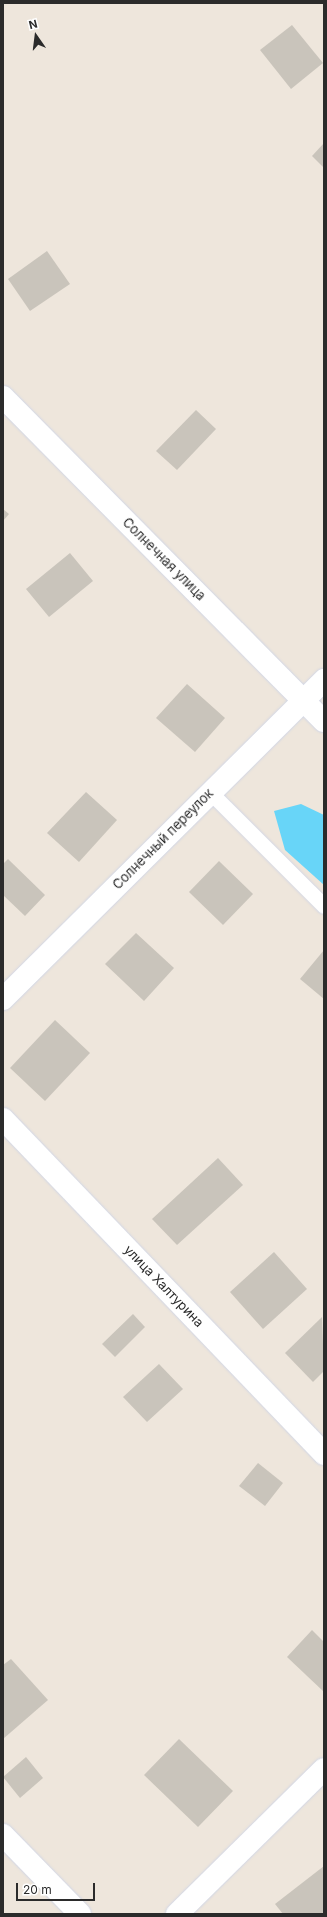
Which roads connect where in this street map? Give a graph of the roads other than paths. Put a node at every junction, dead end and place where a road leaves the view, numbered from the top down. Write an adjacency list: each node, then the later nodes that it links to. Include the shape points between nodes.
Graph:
1 (3, 397): 3 (street, Солнечная улица)
2 (324, 680): 3 (street, Солнечный переулок)
3 (304, 700): 4 (street, Солнечная улица); 5 (street, Солнечный переулок)
4 (324, 721)
5 (210, 792): 6 (lane); 7 (street, Солнечный переулок)
6 (324, 906)
7 (3, 999)
8 (3, 1119): 9 (street, улица Халтурина)
9 (324, 1454)
10 (324, 1769): 13 (street)
11 (3, 1835): 12 (street)
12 (80, 1914)
13 (177, 1914)

